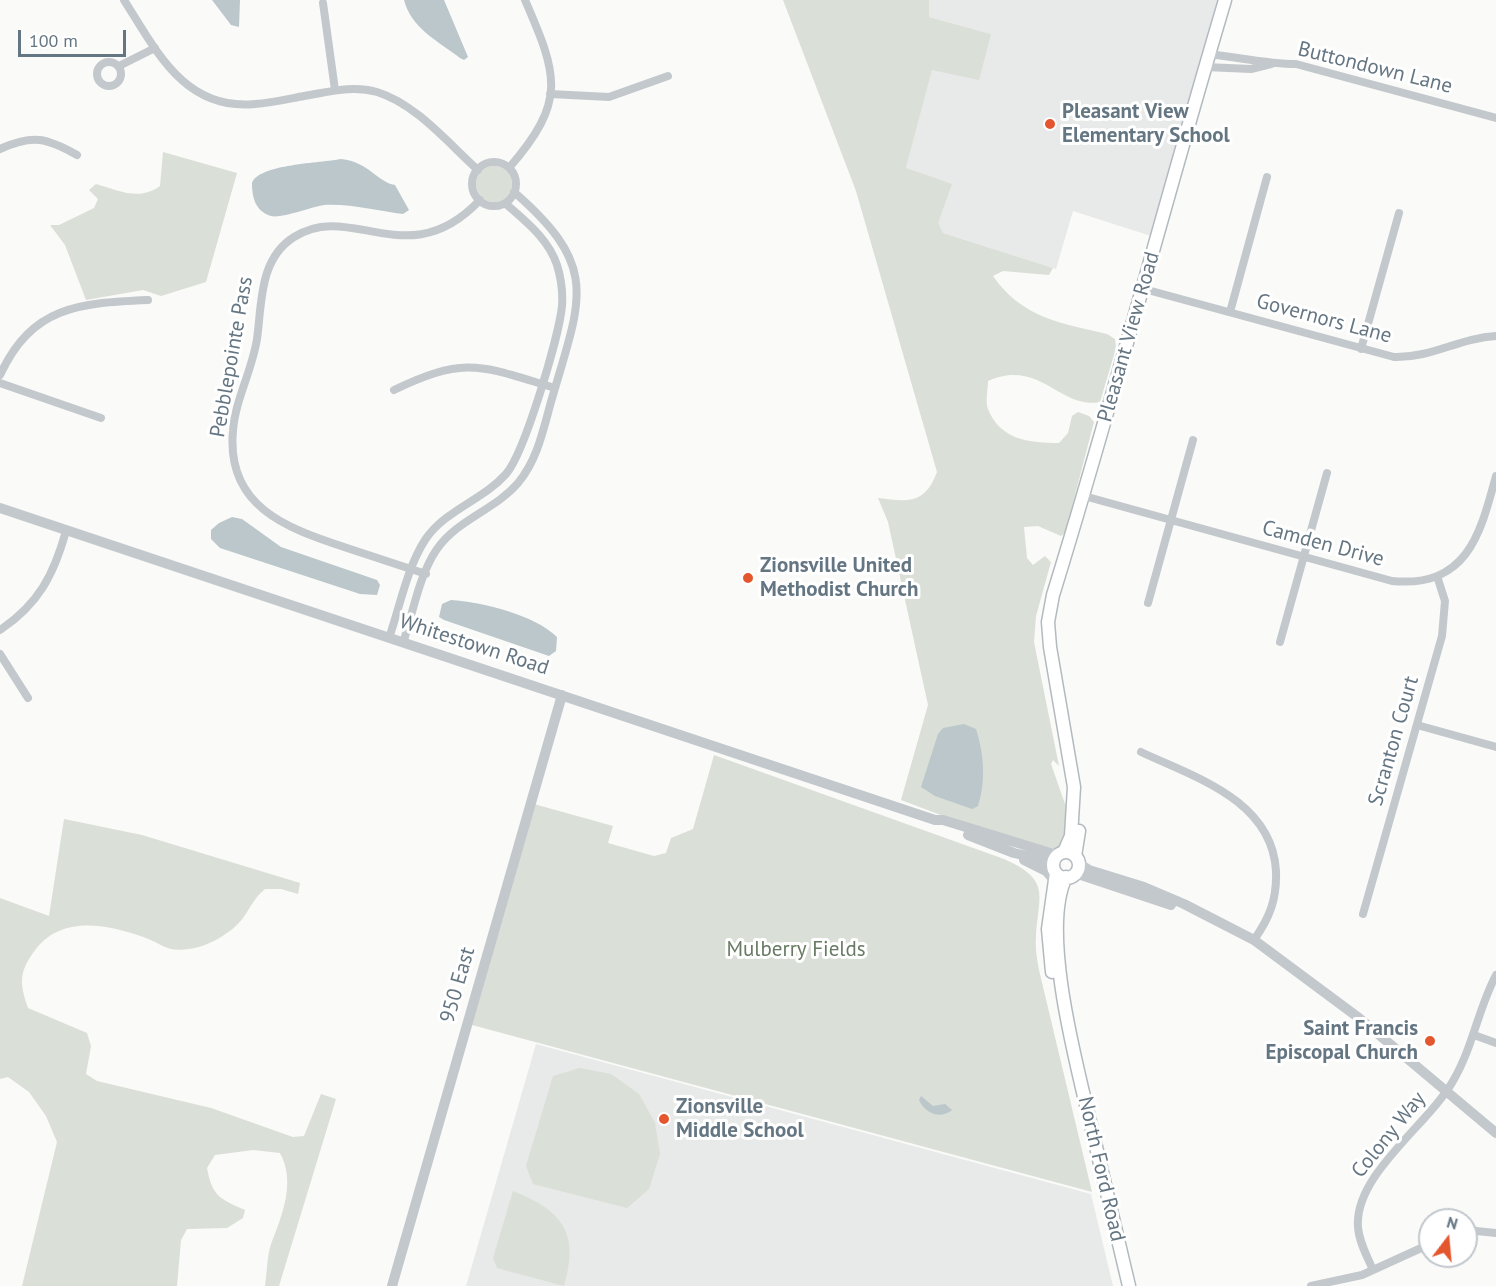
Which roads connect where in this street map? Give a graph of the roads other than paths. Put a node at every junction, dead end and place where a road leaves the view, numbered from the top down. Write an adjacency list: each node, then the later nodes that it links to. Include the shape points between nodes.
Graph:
1 (124, 0): 5 (street)
2 (525, 0): 12 (street, via 548,53 552,70)
3 (1225, 0): 6 (main road, Pleasant View Road)
4 (323, 3): 11 (street)
5 (155, 48): 8 (street); 11 (street, via 180,81 211,99 253,105)
6 (1208, 54): 7 (street, Buttondown Lane); 9 (main road, Pleasant View Road)
7 (1271, 64): 9 (street, via 1251,69); 13 (street, Buttondown Lane, via 1296,63)
8 (119, 66)
9 (1204, 67): 23 (main road, Pleasant View Road)
10 (668, 76): 12 (street, via 609,97)
11 (335, 90): 17 (street, via 368,90 396,100)
12 (550, 94): 16 (street, via 538,132)
13 (1496, 118)
14 (0, 149): 15 (street, via 30,139 50,139)
15 (78, 154)
16 (509, 168): 17 (street, via 491,162); 19 (street, via 516,180)
17 (478, 170): 20 (street, via 472,186)
18 (1267, 177): 25 (street)
19 (514, 192): 21 (street); 31 (street, via 559,236 575,273 575,320)
20 (480, 200): 21 (street, via 490,205); 42 (street, Pebblepointe Pass, via 454,223 423,235 397,236 322,227 289,240 267,271 254,354 234,422 233,446 239,472 250,495 267,514 300,533)
21 (505, 203): 30 (street, via 544,240 560,275 561,316)
22 (1399, 213): 27 (street)
23 (1144, 289): 25 (street, Governors Lane); 37 (main road, Pleasant View Road)
24 (148, 300): 28 (street, via 70,308 49,317 17,343)
25 (1230, 312): 27 (street, Governors Lane)
26 (1496, 336): 27 (street, Governors Lane, via 1480,337 1425,356 1394,357)
27 (1361, 349)
28 (0, 375)
29 (0, 383): 33 (street)
30 (541, 384): 31 (street); 32 (street, via 487,368 459,366 433,372); 42 (street, via 514,463 494,485 434,529 418,551)
31 (555, 388): 43 (street, via 538,448 525,474 503,498 449,535 434,554)
32 (394, 390)
33 (101, 418)
34 (1193, 440): 39 (street)
35 (1327, 473): 41 (street)
36 (1496, 476): 44 (street, Camden Drive, via 1473,546 1460,561)
37 (1084, 496): 39 (street, Camden Drive); 57 (main road, Pleasant View Road, via 1048,622 1074,786 1071,836)
38 (0, 508): 40 (street, Whitestown Road)
39 (1171, 520): 41 (street, Camden Drive); 45 (street)
40 (66, 531): 46 (street, via 56,566 32,604); 47 (street, Whitestown Road)
41 (1303, 557): 44 (street, Camden Drive, via 1392,581 1414,582); 48 (street)
42 (412, 569): 43 (street, Pebblepointe Pass); 47 (street)
43 (426, 574): 49 (street)
44 (1437, 576): 53 (street, Scranton Court, via 1445,601 1445,623)
45 (1148, 603)
46 (0, 630)
47 (389, 638): 49 (street, Whitestown Road)
48 (1280, 642)
49 (403, 643): 51 (street, Whitestown Road)
50 (0, 654): 52 (street)
51 (562, 694): 56 (street, Whitestown Road); 69 (street, 950 East)
52 (28, 698)
53 (1417, 725): 54 (street); 58 (street, Scranton Court)
54 (1496, 747)
55 (1141, 752): 59 (street, via 1232,797 1264,831 1273,853 1275,895 1272,909)
56 (935, 820): 57 (street, Whitestown Road); 57 (street, Whitestown Road, via 1046,871)
57 (1064, 866): 59 (street, via 1213,918); 70 (main road, North Ford Road, via 1058,906 1058,964 1073,1051)
58 (1364, 914)
59 (1254, 939): 63 (street, via 1359,1018)
60 (1496, 975): 61 (street, via 1484,999)
61 (1474, 1035): 62 (street); 63 (street)
62 (1496, 1043)
63 (1446, 1093): 64 (street); 68 (street, Colony Way, via 1363,1196 1359,1234)
64 (1496, 1133)
65 (1478, 1231): 66 (street)
66 (1496, 1233)
67 (1418, 1249): 68 (street)
68 (1373, 1270): 71 (street)
69 (392, 1286)
70 (1129, 1286)
71 (1311, 1286)

